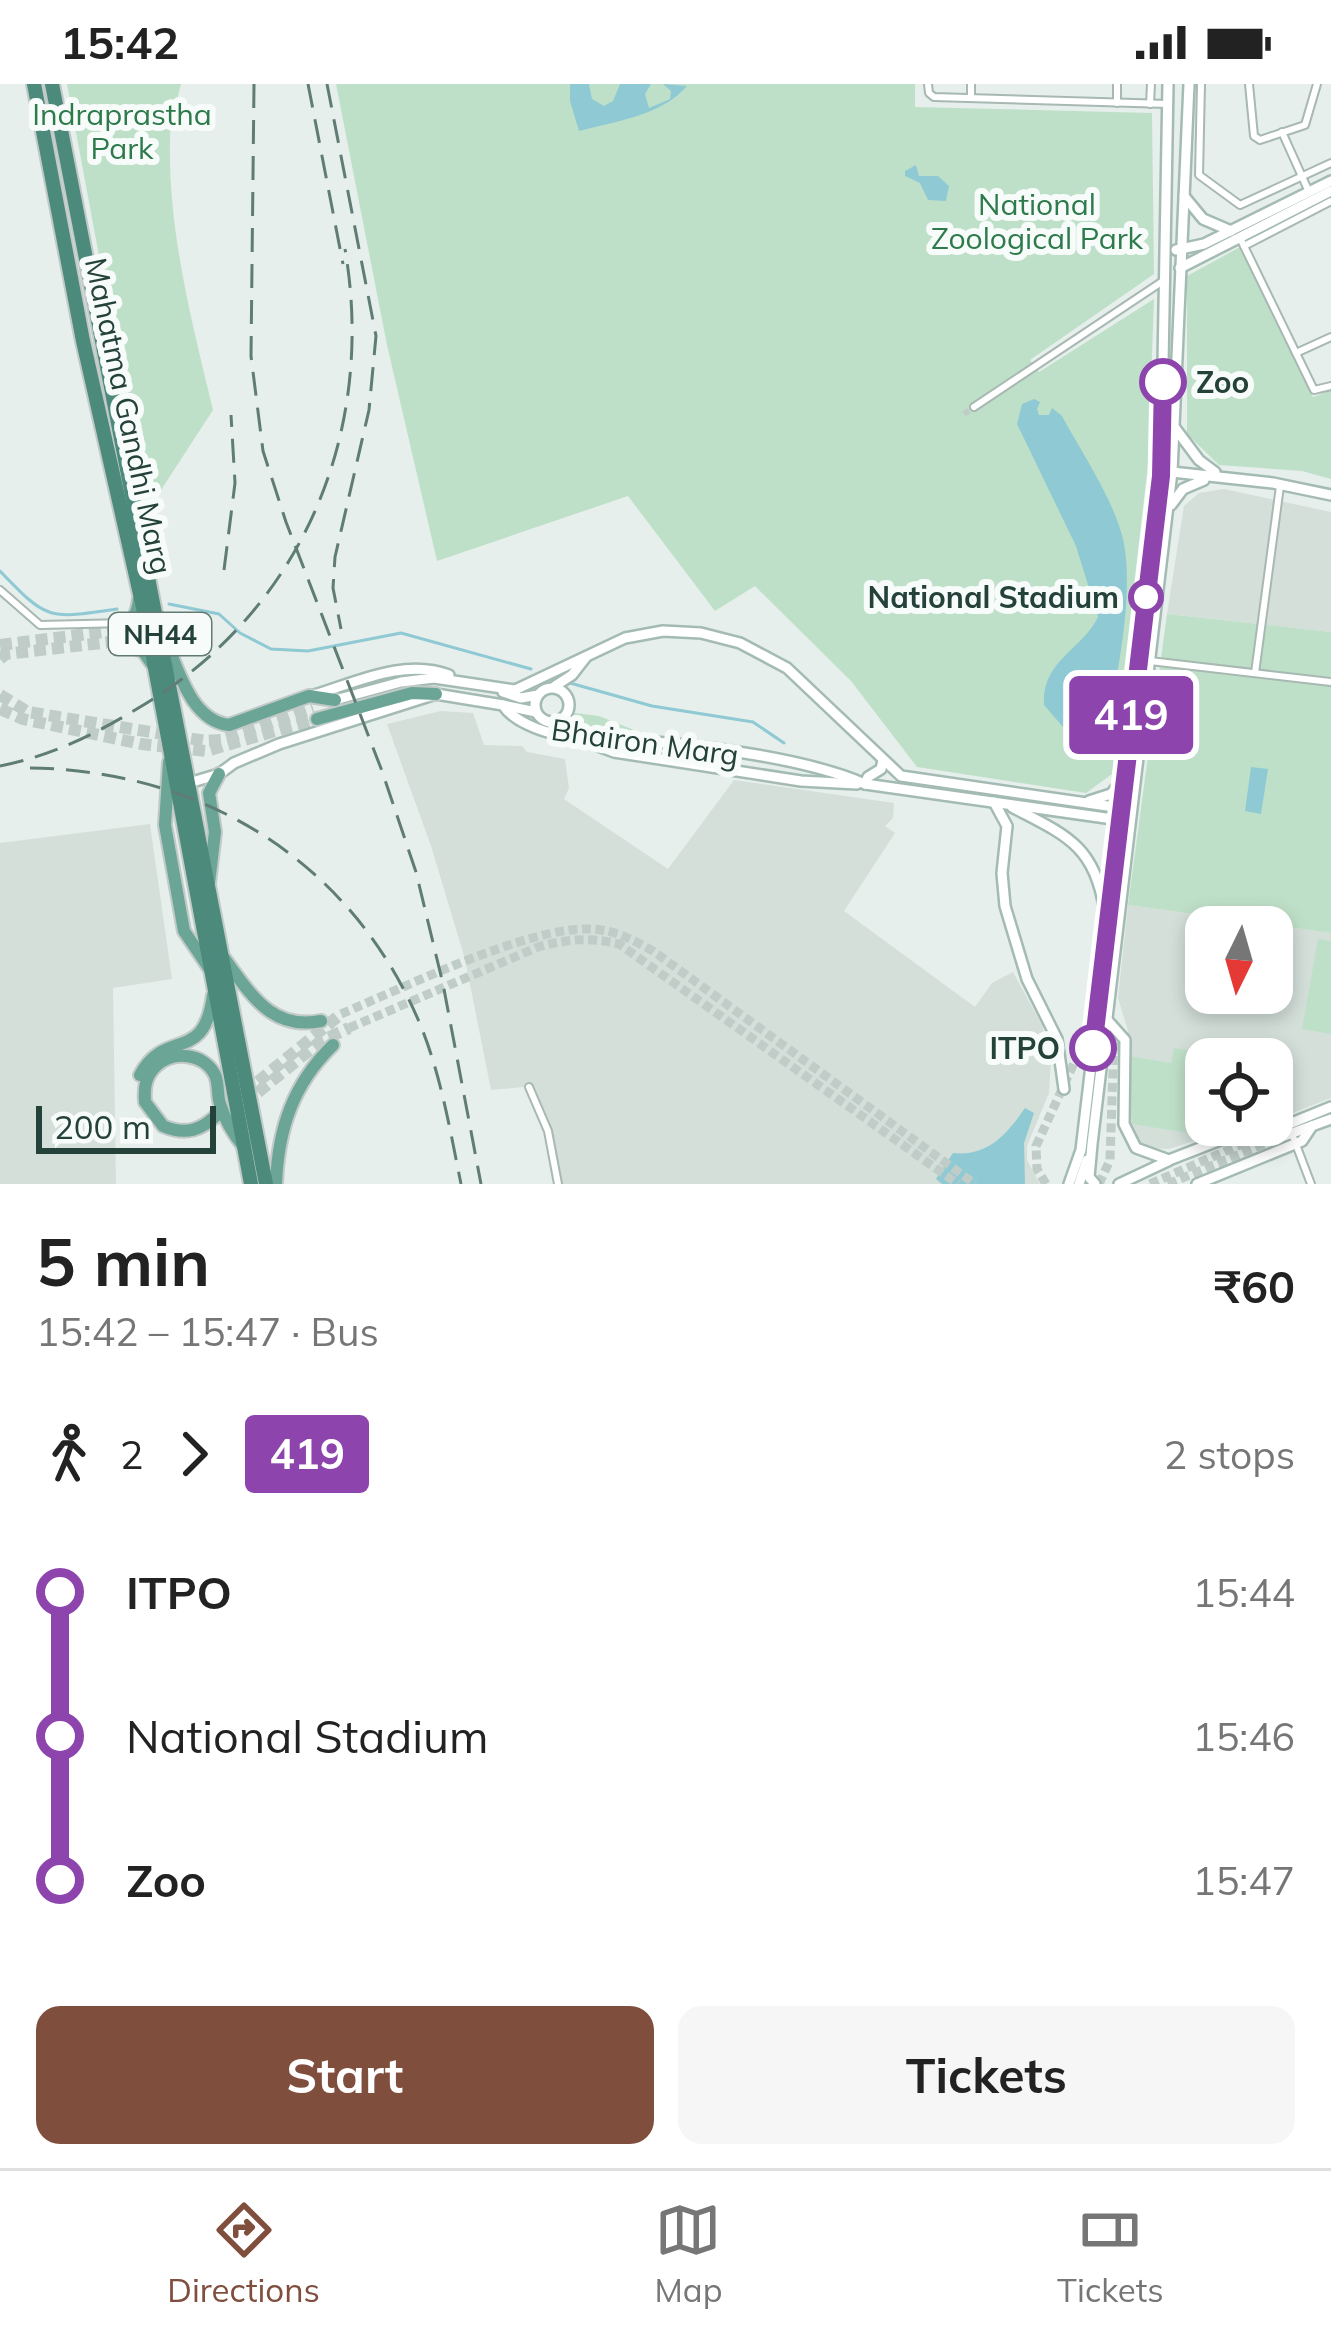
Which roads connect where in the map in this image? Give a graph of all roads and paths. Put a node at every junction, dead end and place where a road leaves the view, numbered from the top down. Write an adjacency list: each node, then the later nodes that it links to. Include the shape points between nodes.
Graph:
1 (34, 84): 41 (highway, Mahatma Gandhi Marg)
2 (52, 84): 42 (highway, Mahatma Gandhi Marg / NH44)
3 (928, 84): 12 (street, via 934,97)
4 (971, 84): 12 (street)
5 (1118, 84): 13 (street)
6 (1150, 84): 14 (street)
7 (1168, 84): 15 (main road)
8 (1189, 84): 22 (main road)
9 (1201, 84): 18 (street, via 1200,177 1243,206)
10 (1249, 84): 16 (street, via 1255,138)
11 (1317, 84): 16 (street, via 1305,125)
12 (970, 98): 13 (street)
13 (1117, 103): 14 (street)
14 (1150, 104): 15 (street)
15 (1168, 104): 26 (main road)
16 (1282, 132): 18 (street)
17 (1331, 164): 18 (street)
18 (1303, 177): 21 (street)
19 (1331, 181): 21 (main road)
20 (1331, 191): 24 (main road)
21 (1309, 192): 24 (main road)
22 (1182, 193): 24 (main road, via 1203,219); 25 (main road)
23 (1331, 201): 24 (street)
24 (1238, 235): 25 (main road); 28 (main road); 31 (street)
25 (1181, 250): 26 (main road); 28 (main road)
26 (1165, 251): 27 (main road)
27 (1165, 267): 28 (main road); 29 (main road)
28 (1180, 268): 34 (main road)
29 (1163, 281): 33 (street); 65 (main road, via 1161,476)
30 (1331, 337): 31 (street)
31 (1295, 354): 32 (street, via 1315,391)
32 (1331, 386)
33 (974, 406)
34 (1174, 427): 35 (main road); 36 (main road)
35 (1178, 470): 36 (main road); 39 (main road)
36 (1218, 475): 37 (main road); 38 (main road); 39 (main road, via 1183,489)
37 (1280, 485): 38 (main road); 47 (street)
38 (1331, 492)
39 (1166, 513): 45 (main road)
40 (0, 590): 43 (street, via 40,625)
41 (140, 593): 43 (main road); 46 (highway, Mahatma Gandhi Marg)
42 (158, 623): 56 (main road, via 205,718 230,725); 67 (highway, Mahatma Gandhi Marg / NH44)
43 (123, 631): 46 (main road)
44 (589, 652): 50 (main road); 51 (main road, Bhairon Marg, via 521,688); 62 (main road, Bhairon Marg, via 663,632 740,643 797,677)
45 (1150, 662): 47 (street); 78 (main road)
46 (156, 670): 75 (highway, Mahatma Gandhi Marg)
47 (1256, 673): 49 (street)
48 (456, 679): 51 (main road); 54 (main road, via 401,682); 56 (main road, via 427,668 396,670)
49 (1331, 682)
50 (550, 688): 53 (main road); 58 (main road, via 569,702)
51 (498, 690): 53 (main road); 55 (main road)
52 (436, 694): 55 (main road, Bhairon Marg); 56 (main road); 63 (main road, Bhairon Marg, via 279,744)
53 (538, 695): 57 (main road)
54 (335, 700): 56 (main road)
55 (499, 704): 57 (main road); 59 (main road, Bhairon Marg, via 540,730)
56 (313, 708)
57 (536, 712): 58 (main road)
58 (557, 722): 60 (main road)
59 (581, 739): 60 (main road, Bhairon Marg); 64 (main road, via 614,752)
60 (614, 740): 61 (main road, Bhairon Marg)
61 (749, 756): 64 (main road); 68 (main road, Bhairon Marg, via 841,772)
62 (883, 760): 66 (main road, Bhairon Marg); 68 (main road)
63 (219, 774): 67 (main road, Bhairon Marg); 72 (main road, via 209,793 215,832)
64 (768, 776): 68 (main road)
65 (1124, 776): 70 (main road, via 1111,794); 71 (main road)
66 (901, 782): 68 (main road, Bhairon Marg); 69 (main road, Bhairon Marg); 70 (main road, Bhairon Marg)
67 (189, 784): 72 (highway, Mahatma Gandhi Marg / NH44)
68 (864, 784)
69 (999, 802): 71 (main road, Bhairon Marg); 73 (main road, via 1072,839); 83 (main road, via 1007,826 1005,906 1027,979 1057,1039)
70 (1084, 802): 71 (main road, Bhairon Marg)
71 (1120, 814): 73 (main road)
72 (207, 890): 74 (highway, Mahatma Gandhi Marg / NH44)
73 (1107, 918): 76 (main road)
74 (220, 952): 77 (main road, via 267,1012); 95 (highway, Mahatma Gandhi Marg / NH44)
75 (213, 977): 92 (highway, Mahatma Gandhi Marg); 92 (main road, via 206,1028 148,1061 137,1097 150,1126 172,1138 203,1136 222,1117 196,1130 168,1129 147,1108 144,1091 158,1064 173,1057 204,1063)
76 (1098, 1007): 81 (main road); 98 (main road, via 1081,1150)
77 (321, 1021)
78 (1108, 1021): 79 (main road); 89 (main road); 93 (main road, via 1125,1040 1128,1138)
79 (1114, 1038)
80 (333, 1045): 96 (main road, via 290,1106)
81 (1081, 1048)
82 (529, 1087): 97 (street)
83 (1064, 1089)
84 (1331, 1107): 86 (main road)
85 (1331, 1119): 87 (main road)
86 (1293, 1133)
87 (1293, 1134)
88 (1293, 1137): 103 (street)
89 (1093, 1144): 99 (main road); 100 (main road)
90 (1205, 1146): 93 (main road)
91 (1269, 1146): 102 (main road)
92 (245, 1148): 94 (highway, Mahatma Gandhi Marg)
93 (1169, 1160): 101 (main road)
94 (251, 1184)
95 (266, 1184)
96 (276, 1184)
97 (558, 1184)
98 (1069, 1184)
99 (1079, 1184)
100 (1095, 1184)
101 (1119, 1184)
102 (1197, 1184)
103 (1311, 1184)

